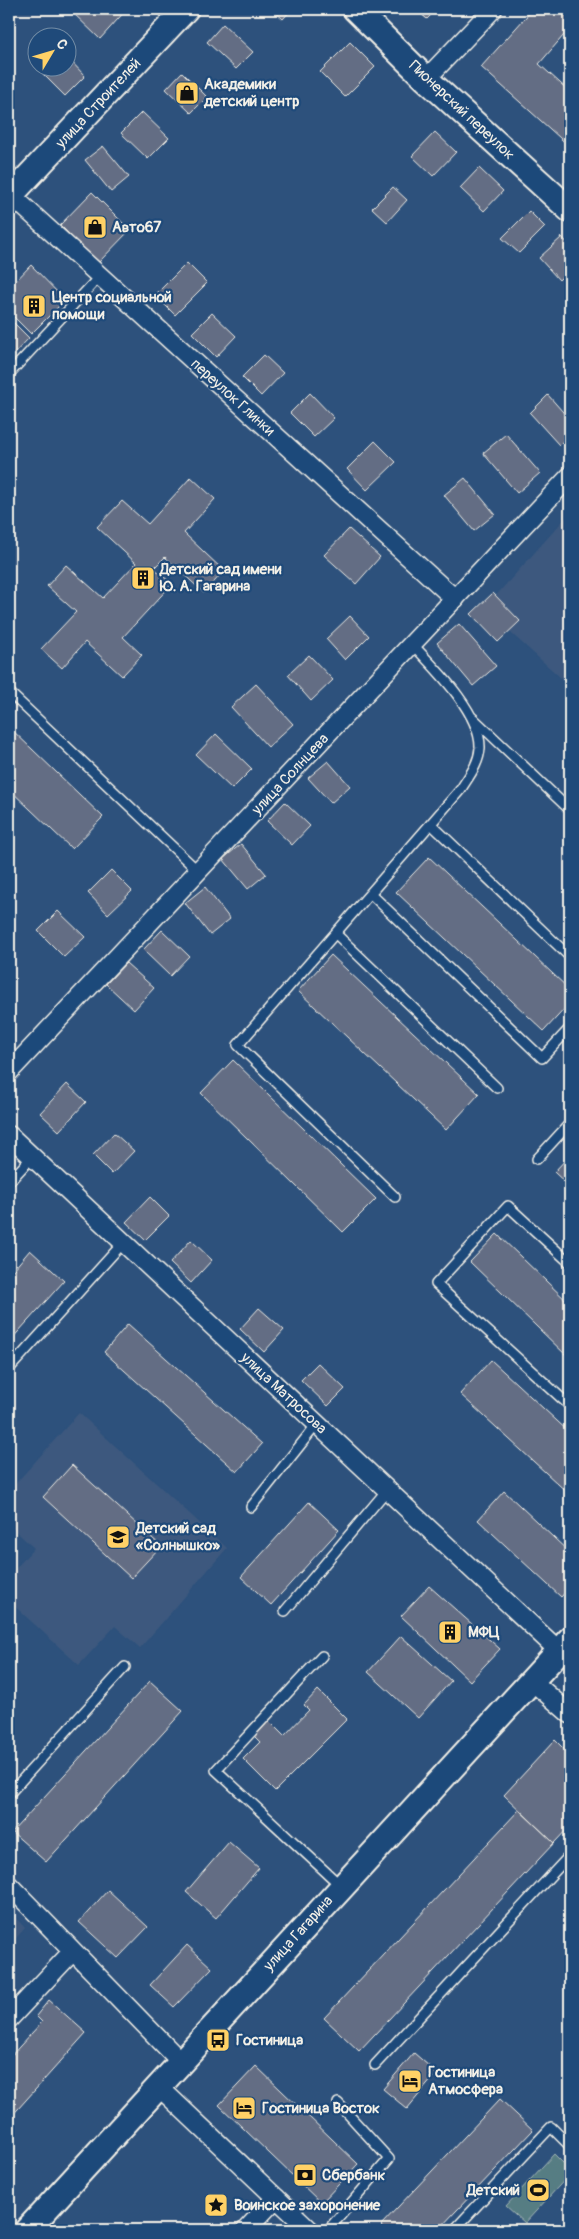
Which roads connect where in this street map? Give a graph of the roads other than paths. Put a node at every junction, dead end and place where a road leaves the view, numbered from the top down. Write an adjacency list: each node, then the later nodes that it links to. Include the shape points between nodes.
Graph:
1 (186, 9): 5 (main road, улица Строителей)
2 (355, 9): 4 (main road, Пионерский переулок)
3 (493, 9): 4 (street)
4 (426, 79): 6 (main road, Пионерский переулок)
5 (10, 196): 7 (street, переулок Глинки)
6 (570, 210)
7 (100, 276): 8 (lane); 10 (street, переулок Глинки)
8 (9, 374)
9 (570, 476): 10 (street, улица Солнцева)
10 (455, 599): 11 (street, улица Солнцева)
11 (412, 644): 13 (lane, via 437,669); 16 (street, улица Солнцева)
12 (9, 692): 16 (lane)
13 (470, 714): 14 (lane); 15 (lane, via 480,748 476,765 461,789)
14 (570, 810)
15 (431, 824): 17 (lane); 19 (lane)
16 (198, 871): 21 (street, улица Солнцева)
17 (371, 894): 18 (lane); 20 (lane, via 542,1058)
18 (336, 934): 22 (lane); 28 (lane, via 238,1045)
19 (570, 957)
20 (570, 1028)
21 (9, 1072)
22 (497, 1088)
23 (570, 1123): 26 (lane)
24 (9, 1135): 25 (street, улица Матросова)
25 (32, 1157): 27 (lane); 29 (street, улица Матросова)
26 (536, 1159)
27 (9, 1182)
28 (395, 1197)
29 (123, 1243): 31 (lane); 33 (street, улица Матросова)
30 (570, 1264): 32 (lane, via 508,1206 436,1284)
31 (9, 1369)
32 (570, 1406)
33 (317, 1424): 34 (street, улица Матросова); 35 (lane)
34 (386, 1490): 36 (lane); 37 (street, улица Матросова)
35 (251, 1507)
36 (285, 1611)
37 (564, 1645): 40 (main road, улица Гагарина)
38 (322, 1656): 45 (lane, via 216,1770)
39 (125, 1667): 42 (lane)
40 (532, 1681): 41 (street); 45 (main road, улица Гагарина)
41 (570, 1714)
42 (9, 1794)
43 (570, 1855): 49 (lane)
44 (9, 1885): 46 (street)
45 (341, 1886): 48 (main road, улица Гагарина)
46 (72, 1952): 47 (street); 48 (street)
47 (9, 2019)
48 (181, 2062): 50 (main road, улица Гагарина)
49 (374, 2065)
50 (158, 2086): 53 (street); 54 (main road, улица Гагарина)
51 (338, 2102): 57 (lane, via 390,2159)
52 (570, 2146): 58 (lane, via 551,2128)
53 (276, 2198): 55 (street); 56 (street)
54 (28, 2230)
55 (246, 2230)
56 (310, 2230)
57 (328, 2230)
58 (454, 2230)

